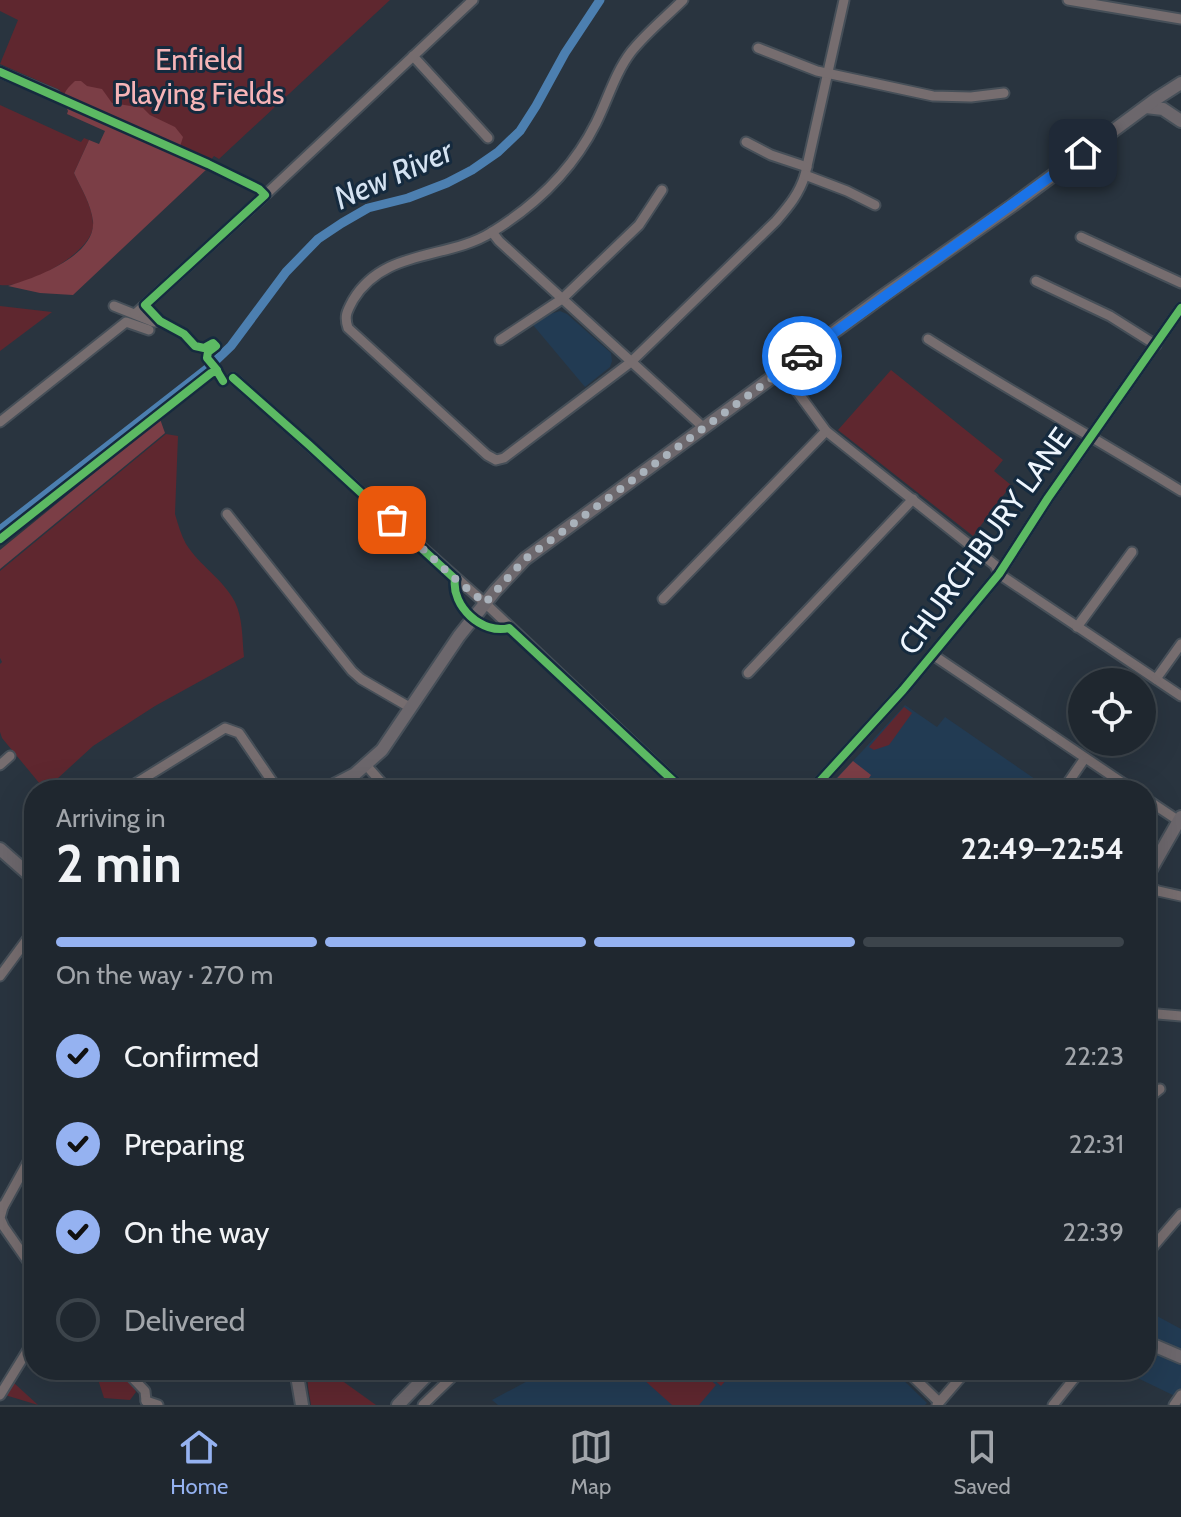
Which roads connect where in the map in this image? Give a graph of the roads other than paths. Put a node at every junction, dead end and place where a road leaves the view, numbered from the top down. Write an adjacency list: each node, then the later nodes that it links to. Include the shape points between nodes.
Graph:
1 (473, 0): 7 (street)
2 (683, 0): 20 (street, via 631,52 594,127 557,180)
3 (844, 0): 9 (street)
4 (1068, 0): 5 (street)
5 (1181, 19)
6 (758, 48): 9 (street)
7 (413, 56): 15 (street); 27 (street)
8 (0, 72): 12 (street)
9 (827, 74): 11 (street, via 933,96); 17 (street)
10 (1181, 83): 13 (street)
11 (1004, 93)
12 (55, 95)
13 (1146, 107): 14 (street, via 1163,109); 32 (street)
14 (1181, 121)
15 (488, 138)
16 (746, 142): 17 (street)
17 (806, 171): 19 (street); 31 (street, via 793,202 776,221)
18 (662, 190): 24 (street, via 639,225)
19 (875, 205)
20 (492, 232): 24 (street); 31 (street, via 382,271 356,295 345,318 348,328 496,460)
21 (1081, 237): 23 (street)
22 (1036, 281): 30 (street)
23 (1181, 283)
24 (562, 299): 29 (street); 31 (street)
25 (114, 306): 27 (street)
26 (1181, 308): 30 (street, CHURCHBURY LANE)
27 (135, 314): 34 (street, via 152,326 126,322)
28 (928, 339): 37 (street)
29 (500, 340)
30 (1156, 345): 37 (street, CHURCHBURY LANE)
31 (631, 362): 35 (street)
32 (782, 371): 35 (street); 36 (street)
33 (233, 378): 44 (street)
34 (0, 422)
35 (703, 427): 44 (street, via 525,559)
36 (826, 431): 39 (street); 43 (street)
37 (1093, 436): 38 (street); 42 (street, CHURCHBURY LANE)
38 (1181, 491)
39 (913, 499): 42 (street, via 993,563); 49 (street)
40 (227, 514): 52 (street, via 352,671)
41 (1132, 552): 45 (street)
42 (999, 574): 45 (street); 47 (street, CHURCHBURY LANE)
43 (663, 599)
44 (485, 603): 52 (street); 61 (street)
45 (1077, 627): 48 (street)
46 (1181, 644): 50 (street)
47 (933, 655): 54 (street); 62 (street, CHURCHBURY LANE)
48 (1139, 668)
49 (748, 673)
50 (1156, 679): 51 (street)
51 (1181, 696)
52 (411, 708): 56 (street)
53 (10, 756): 55 (street)
54 (1085, 758): 63 (street); 64 (street)
55 (0, 765)
56 (366, 765): 59 (street); 60 (street)
57 (141, 780): 58 (street, via 225,728 239,733)
58 (271, 780)
59 (343, 780)
60 (381, 780)
61 (672, 780)
62 (821, 780)
63 (1070, 780)
64 (1118, 780)
65 (1156, 805): 66 (street)
66 (1180, 819): 68 (street)
67 (0, 849): 69 (street)
68 (1156, 861)
69 (24, 870)
70 (1156, 890): 71 (street)
71 (1181, 896)
72 (24, 944): 73 (street)
73 (0, 976)
74 (1156, 1014): 75 (street)
75 (1181, 1016)
76 (1160, 1089): 77 (street)
77 (1156, 1092)
78 (24, 1168): 79 (street)
79 (2, 1206): 82 (street, via 0,1218)
80 (1181, 1214): 81 (street)
81 (1156, 1243)
82 (24, 1256)
83 (1156, 1346): 85 (street)
84 (24, 1356): 93 (street)
85 (1181, 1357)
86 (135, 1380): 95 (street, via 145,1391)
87 (298, 1380): 98 (street)
88 (422, 1380): 99 (street)
89 (449, 1380): 100 (street)
90 (915, 1380): 96 (street)
91 (958, 1380): 96 (street)
92 (1073, 1380): 101 (street)
93 (0, 1395)
94 (1181, 1395): 102 (street)
95 (144, 1403): 97 (street)
96 (938, 1404)
97 (158, 1405)
98 (302, 1405)
99 (398, 1405)
100 (423, 1405)
101 (1053, 1405)
102 (1174, 1405)

